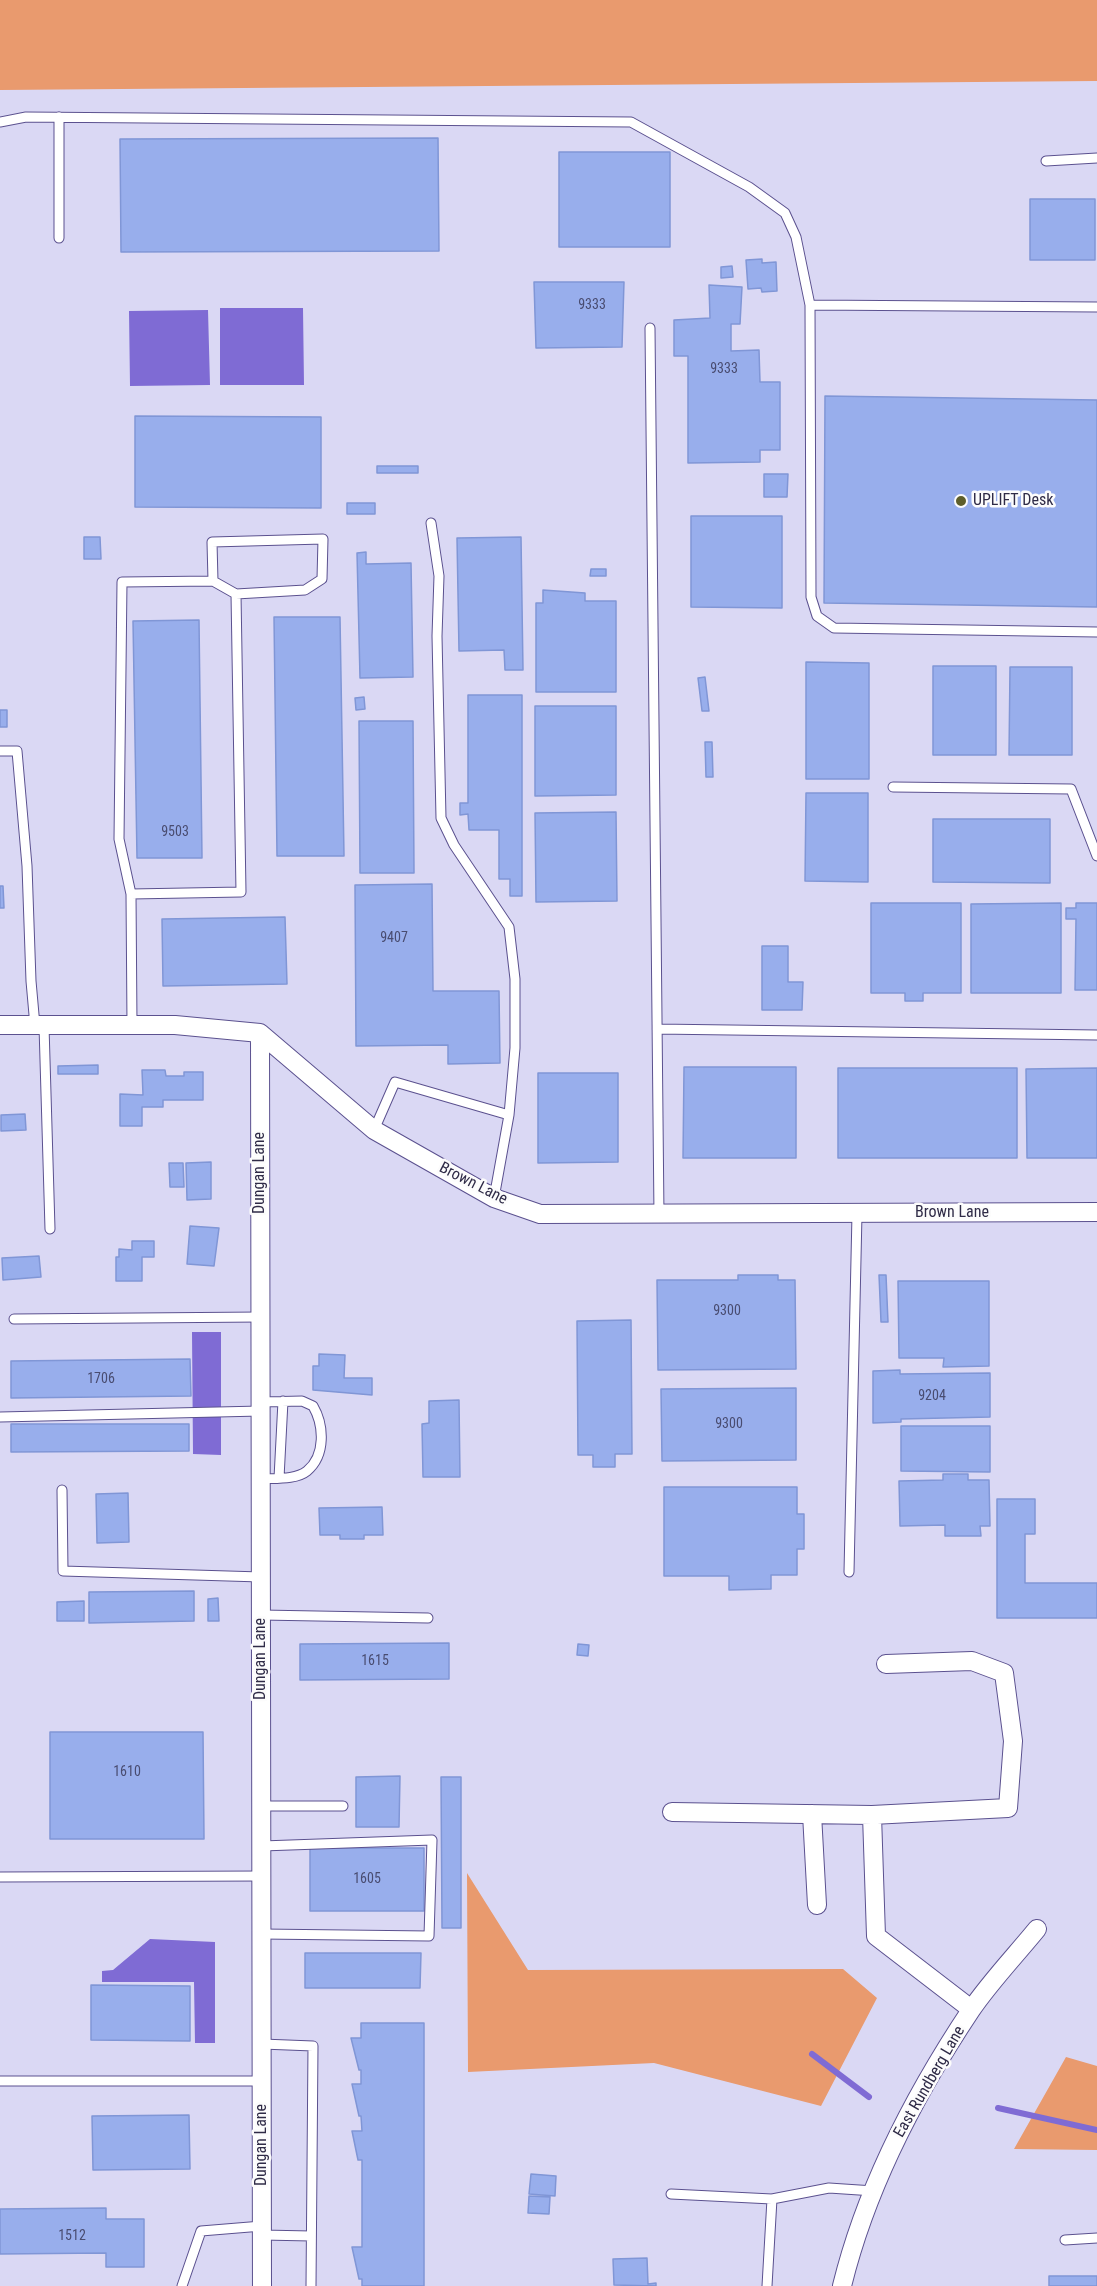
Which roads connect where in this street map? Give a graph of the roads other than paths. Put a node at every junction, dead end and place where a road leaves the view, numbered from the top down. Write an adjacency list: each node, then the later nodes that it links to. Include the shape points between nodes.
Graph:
1 (59, 117): 2 (lane); 5 (lane); 6 (lane, via 631,122 749,187 785,213 796,237)
2 (0, 122)
3 (1097, 158): 4 (lane)
4 (1046, 161)
5 (59, 238)
6 (810, 305): 7 (lane); 12 (lane, via 811,597 817,616 834,628)
7 (1097, 307)
8 (650, 328): 20 (lane)
9 (431, 523): 23 (lane, via 439,576 441,818 454,845 509,927 516,1048)
10 (213, 581): 11 (lane); 11 (lane, via 212,542 323,539 322,579 305,590); 16 (lane, via 122,582 119,838)
11 (236, 594): 16 (lane, via 241,892)
12 (1097, 632)
13 (0, 751): 19 (lane, via 17,751 31,981)
14 (893, 787): 15 (lane, via 1071,789)
15 (1097, 856)
16 (131, 894): 18 (lane)
17 (0, 1025): 19 (street)
18 (132, 1025): 19 (street); 21 (street)
19 (40, 1026): 29 (lane)
20 (657, 1029): 22 (lane); 28 (lane)
21 (260, 1033): 24 (street, Brown Lane); 30 (street, Dungan Lane)
22 (1097, 1035)
23 (509, 1114): 24 (lane, via 395,1082); 25 (lane)
24 (374, 1130): 25 (street, Brown Lane)
25 (494, 1198): 28 (street, Brown Lane, via 540,1214)
26 (1097, 1212): 27 (street, Brown Lane)
27 (857, 1214): 28 (street, Brown Lane); 37 (lane)
28 (659, 1215)
29 (50, 1229)
30 (261, 1317): 31 (lane); 33 (street, Dungan Lane)
31 (14, 1318)
32 (283, 1401): 33 (lane); 35 (lane); 35 (lane, via 302,1401 313,1406 322,1434 317,1458 306,1472)
33 (261, 1406): 34 (lane); 35 (street, Dungan Lane)
34 (0, 1417)
35 (270, 1479): 38 (street, Dungan Lane)
36 (62, 1490): 38 (lane, via 63,1570)
37 (849, 1572)
38 (261, 1577): 39 (street, Dungan Lane)
39 (261, 1615): 40 (lane); 42 (street, Dungan Lane)
40 (428, 1618)
41 (886, 1664): 46 (street, via 972,1661 1004,1673 1012,1741 1008,1808)
42 (262, 1806): 43 (lane); 47 (street, Dungan Lane)
43 (343, 1806)
44 (672, 1812): 45 (street)
45 (812, 1814): 46 (street); 50 (street)
46 (873, 1815): 53 (street, via 876,1936)
47 (262, 1846): 48 (street, Dungan Lane); 52 (lane, via 432,1840 429,1936)
48 (262, 1876): 49 (lane); 52 (street, Dungan Lane)
49 (0, 1877)
50 (817, 1905)
51 (1037, 1929): 53 (street, East Rundberg Lane)
52 (262, 1934): 54 (street, Dungan Lane)
53 (971, 2009): 57 (street, East Rundberg Lane, via 903,2123)
54 (262, 2044): 56 (street, Dungan Lane); 61 (lane, via 313,2046)
55 (0, 2081): 56 (lane)
56 (262, 2081): 60 (street, Dungan Lane)
57 (874, 2192): 59 (lane, via 829,2188); 68 (street, East Rundberg Lane, via 852,2244)
58 (671, 2194): 59 (lane)
59 (772, 2199): 67 (lane)
60 (262, 2231): 61 (lane); 64 (lane, via 201,2231); 65 (street, Dungan Lane)
61 (311, 2236): 66 (lane)
62 (1097, 2238): 63 (lane)
63 (1065, 2240)
64 (182, 2286)
65 (262, 2286)
66 (311, 2286)
67 (767, 2286)
68 (842, 2286)

